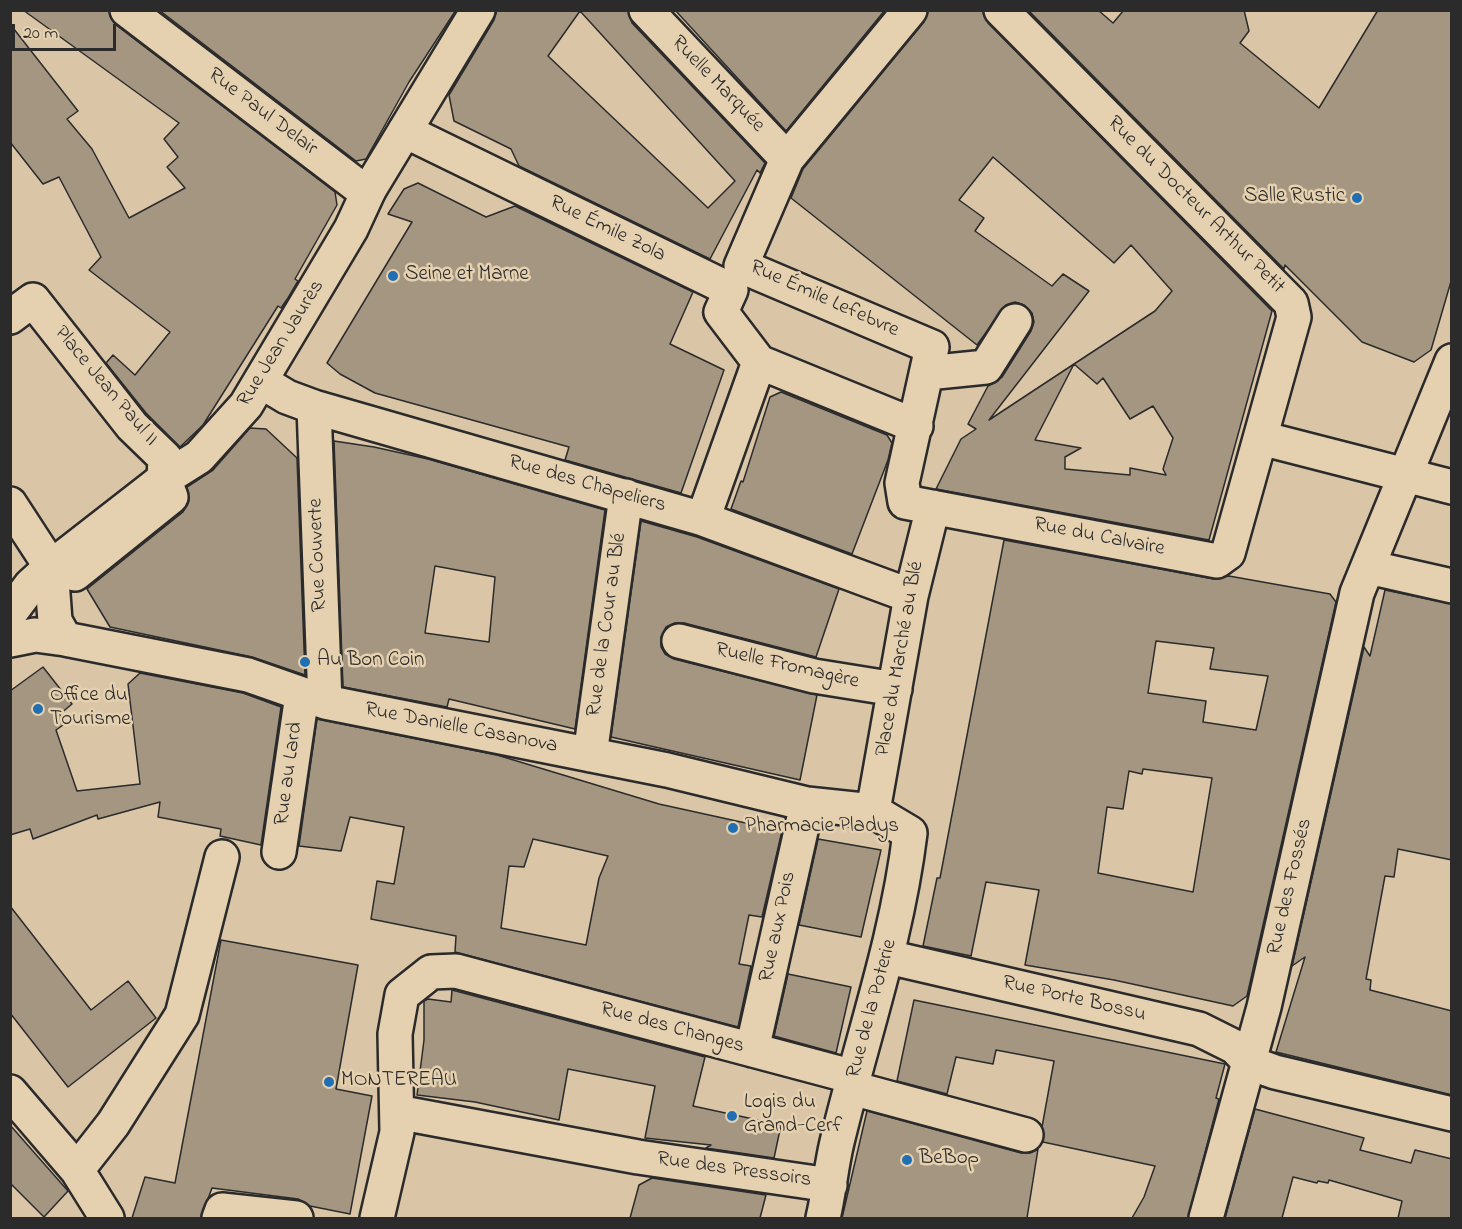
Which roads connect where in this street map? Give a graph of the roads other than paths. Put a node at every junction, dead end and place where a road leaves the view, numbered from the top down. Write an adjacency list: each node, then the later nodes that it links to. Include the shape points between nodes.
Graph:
1 (127, 10): 8 (street, Rue Paul Delair, via 355,184)
2 (478, 10): 6 (street, Rue Jean Jaurès)
3 (646, 10): 7 (street, Ruelle Marquée)
4 (910, 10): 7 (street, Rue Émile Lefebvre)
5 (1001, 10): 18 (street, Rue du Docteur Arthur Petit, via 1291,303 1294,317)
6 (405, 132): 8 (street, Rue Jean Jaurès); 9 (street, Rue Émile Zola)
7 (787, 159): 9 (street, Rue Émile Lefebvre)
8 (369, 190): 15 (street, Rue Jean Jaurès, via 351,229)
9 (736, 278): 13 (street, via 721,312); 14 (street, Rue Émile Lefebvre, via 932,347)
10 (10, 317): 20 (street, Place Jean Paul II, via 33,300 132,426 165,458)
11 (1015, 321): 14 (street, via 986,367)
12 (1452, 360): 19 (street, Rue des Fossés)
13 (759, 362): 17 (street); 25 (street)
14 (927, 373): 17 (street, Place du Marché au Blé)
15 (262, 382): 16 (street, Rue des Chapeliers); 20 (street, Rue Jean Jaurès, via 199,457)
16 (314, 407): 22 (street, Rue des Chapeliers); 36 (street, Rue Couverte)
17 (916, 426): 24 (street, Place du Marché au Blé, via 902,483)
18 (1261, 438): 19 (street); 26 (street, Rue du Docteur Arthur Petit)
19 (1406, 474): 21 (street); 27 (street, Rue des Fossés)
20 (164, 479): 28 (street, Rue Jean Jaurès)
21 (1452, 487)
22 (626, 496): 25 (street, Rue des Chapeliers); 37 (street, Rue de la Cour au Blé)
23 (10, 504): 28 (street)
24 (919, 504): 26 (street, Rue du Calvaire, via 1217,561 1228,553); 30 (street, Place du Marché au Blé)
25 (703, 519): 30 (street, Rue des Chapeliers)
26 (1239, 519)
27 (1371, 561): 29 (street); 45 (street, Rue des Fossés, via 1357,593)
28 (51, 567): 31 (street, Rue Jean Jaurès); 32 (street, via 55,621)
29 (1452, 586)
30 (911, 596): 35 (street, Place du Marché au Blé)
31 (10, 613)
32 (65, 639): 33 (street, Rue Danielle Casanova, via 35,635); 36 (street, Rue Danielle Casanova, via 248,675)
33 (10, 640)
34 (680, 641): 35 (street, Ruelle Fromagère, via 814,676)
35 (895, 689): 39 (street, Place du Marché au Blé)
36 (313, 699): 37 (street, Rue Danielle Casanova); 41 (street, Rue au Lard)
37 (590, 755): 38 (street, Rue Danielle Casanova)
38 (807, 804): 39 (street, Rue Danielle Casanova); 44 (street, Rue aux Pois)
39 (873, 811): 40 (street, Rue Danielle Casanova)
40 (910, 833): 43 (street, Rue de la Poterie)
41 (279, 852)
42 (222, 857): 51 (street, via 182,1015 113,1124)
43 (888, 957): 45 (street, Rue Porte Bossu, via 1199,1029 1235,1047); 46 (street, Rue de la Poterie)
44 (752, 1050): 46 (street, Rue des Changes); 48 (street, Rue des Changes, via 456,971 431,972 402,995 395,1034)
45 (1250, 1063): 49 (street); 58 (street, Rue des Fossés)
46 (853, 1082): 50 (street, Rue des Changes); 52 (street, Rue de la Poterie)
47 (10, 1092): 51 (street)
48 (397, 1112): 52 (street, Rue des Pressoirs, via 638,1157); 56 (street, Rue des Changes, via 397,1132)
49 (1452, 1114)
50 (1026, 1135)
51 (77, 1170): 53 (street)
52 (830, 1185): 57 (street, Rue de la Poterie)
53 (107, 1218)
54 (219, 1218): 55 (street, via 222,1210)
55 (296, 1218)
56 (376, 1218)
57 (823, 1218)
58 (1206, 1218)

